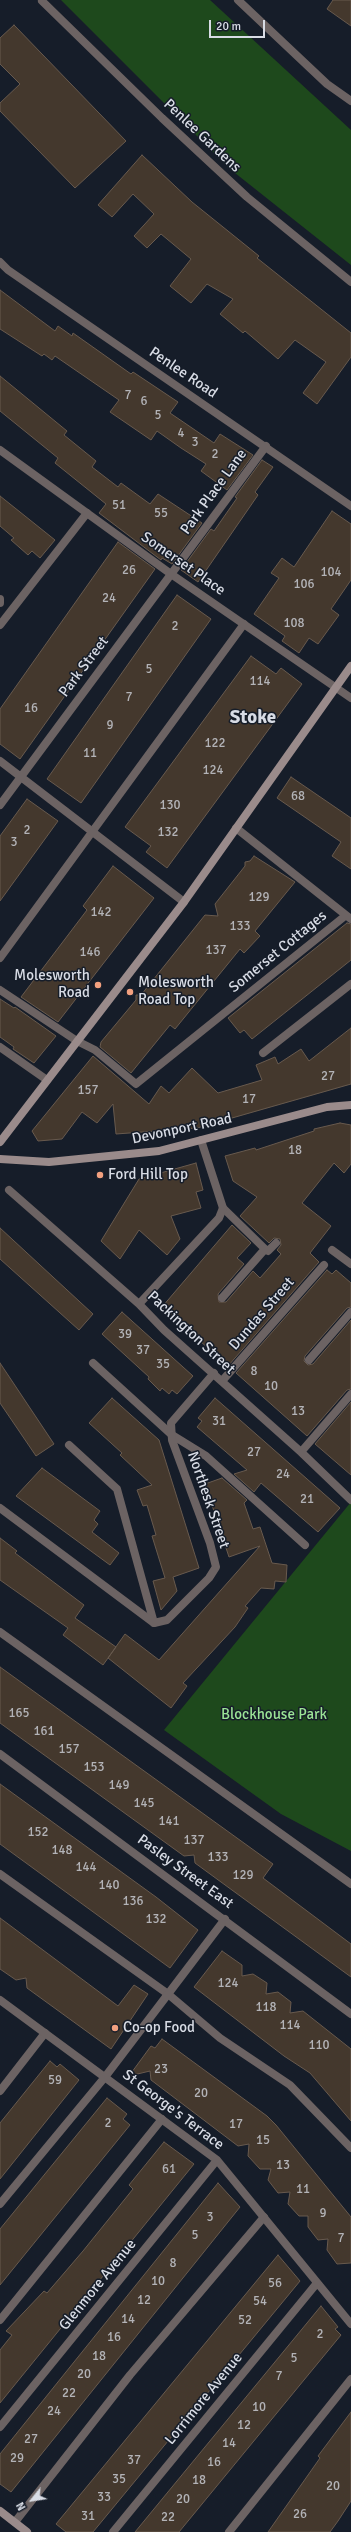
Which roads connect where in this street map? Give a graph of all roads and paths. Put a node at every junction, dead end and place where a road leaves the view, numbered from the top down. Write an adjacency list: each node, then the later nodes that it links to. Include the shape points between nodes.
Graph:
1 (238, 0): 3 (street, via 327,84)
2 (42, 1): 5 (street, Penlee Gardens, via 247,197)
3 (351, 101)
4 (0, 262): 6 (street, Penlee Road, via 8,270)
5 (351, 282)
6 (266, 446): 8 (street, Penlee Road); 10 (street, Park Place Lane)
7 (0, 450): 9 (street, Somerset Place)
8 (351, 506)
9 (87, 513): 10 (street, Somerset Place); 14 (street)
10 (171, 574): 13 (street, Somerset Place); 19 (street, Park Street)
11 (0, 600): 12 (street)
12 (0, 603)
13 (244, 624): 16 (street, Somerset Place); 22 (street)
14 (0, 625)
15 (351, 666): 16 (street)
16 (336, 688): 17 (street, Somerset Place); 21 (street)
17 (351, 698)
18 (0, 761): 19 (street)
19 (19, 776): 20 (street, Park Street); 22 (street)
20 (0, 805)
21 (236, 828): 23 (street); 24 (street)
22 (93, 832): 23 (street); 25 (street)
23 (184, 902): 28 (street)
24 (348, 918): 28 (street, Somerset Cottages, via 136,1084 95,1050)
25 (0, 958)
26 (351, 984): 30 (street)
27 (0, 990): 28 (street)
28 (77, 1041): 31 (street)
29 (0, 1046): 31 (street)
30 (264, 1053)
31 (47, 1080): 34 (street)
32 (351, 1105): 33 (street, Devonport Road, via 327,1107)
33 (201, 1140): 35 (street, Devonport Road, via 159,1151 109,1157 49,1162); 37 (street)
34 (0, 1142)
35 (0, 1159)
36 (9, 1190): 44 (street, Packington Street)
37 (223, 1208): 39 (street); 44 (street, via 218,1218)
38 (276, 1243): 39 (street, via 268,1251)
39 (265, 1249): 43 (street)
40 (332, 1250): 41 (street)
41 (351, 1264)
42 (324, 1265): 49 (street, Dundas Street)
43 (222, 1298)
44 (139, 1304): 48 (street, Packington Street, via 164,1330)
45 (351, 1312): 46 (street)
46 (309, 1360)
47 (94, 1363): 51 (street)
48 (214, 1373): 49 (street, Packington Street); 51 (street, via 171,1422)
49 (222, 1381): 53 (street, Packington Street)
50 (351, 1394): 53 (street)
51 (172, 1435): 56 (street, via 206,1456); 57 (street, Northesk Street, via 216,1567 209,1578 167,1620)
52 (69, 1445): 57 (street, via 117,1489)
53 (301, 1452): 54 (street, Packington Street)
54 (351, 1500)
55 (0, 1508): 57 (street)
56 (305, 1545)
57 (154, 1623)
58 (0, 1632): 61 (street)
59 (0, 1754): 62 (street, Pasley Street East)
60 (0, 1874): 63 (street)
61 (351, 1884)
62 (225, 1919): 63 (street); 65 (street, Pasley Street East)
63 (168, 1994): 67 (street); 70 (street, via 220,2038 290,2085)
64 (0, 2000): 66 (street, St George's Terrace)
65 (351, 2014)
66 (45, 2033): 67 (street, St George's Terrace); 68 (street)
67 (105, 2077): 69 (street, St George's Terrace); 72 (street)
68 (0, 2091)
69 (162, 2119): 71 (street, St George's Terrace); 75 (street)
70 (351, 2148)
71 (217, 2160): 73 (street, St George's Terrace); 78 (street, Glenmore Avenue)
72 (0, 2204)
73 (264, 2218): 74 (street, St George's Terrace); 80 (street, via 134,2369)
74 (317, 2283): 76 (street, St George's Terrace); 82 (street, Lorrimore Avenue)
75 (0, 2320)
76 (351, 2324)
77 (351, 2379): 83 (street)
78 (0, 2427)
79 (0, 2511): 80 (street)
80 (15, 2522): 81 (street)
81 (27, 2532)
82 (112, 2532)
83 (229, 2532)

